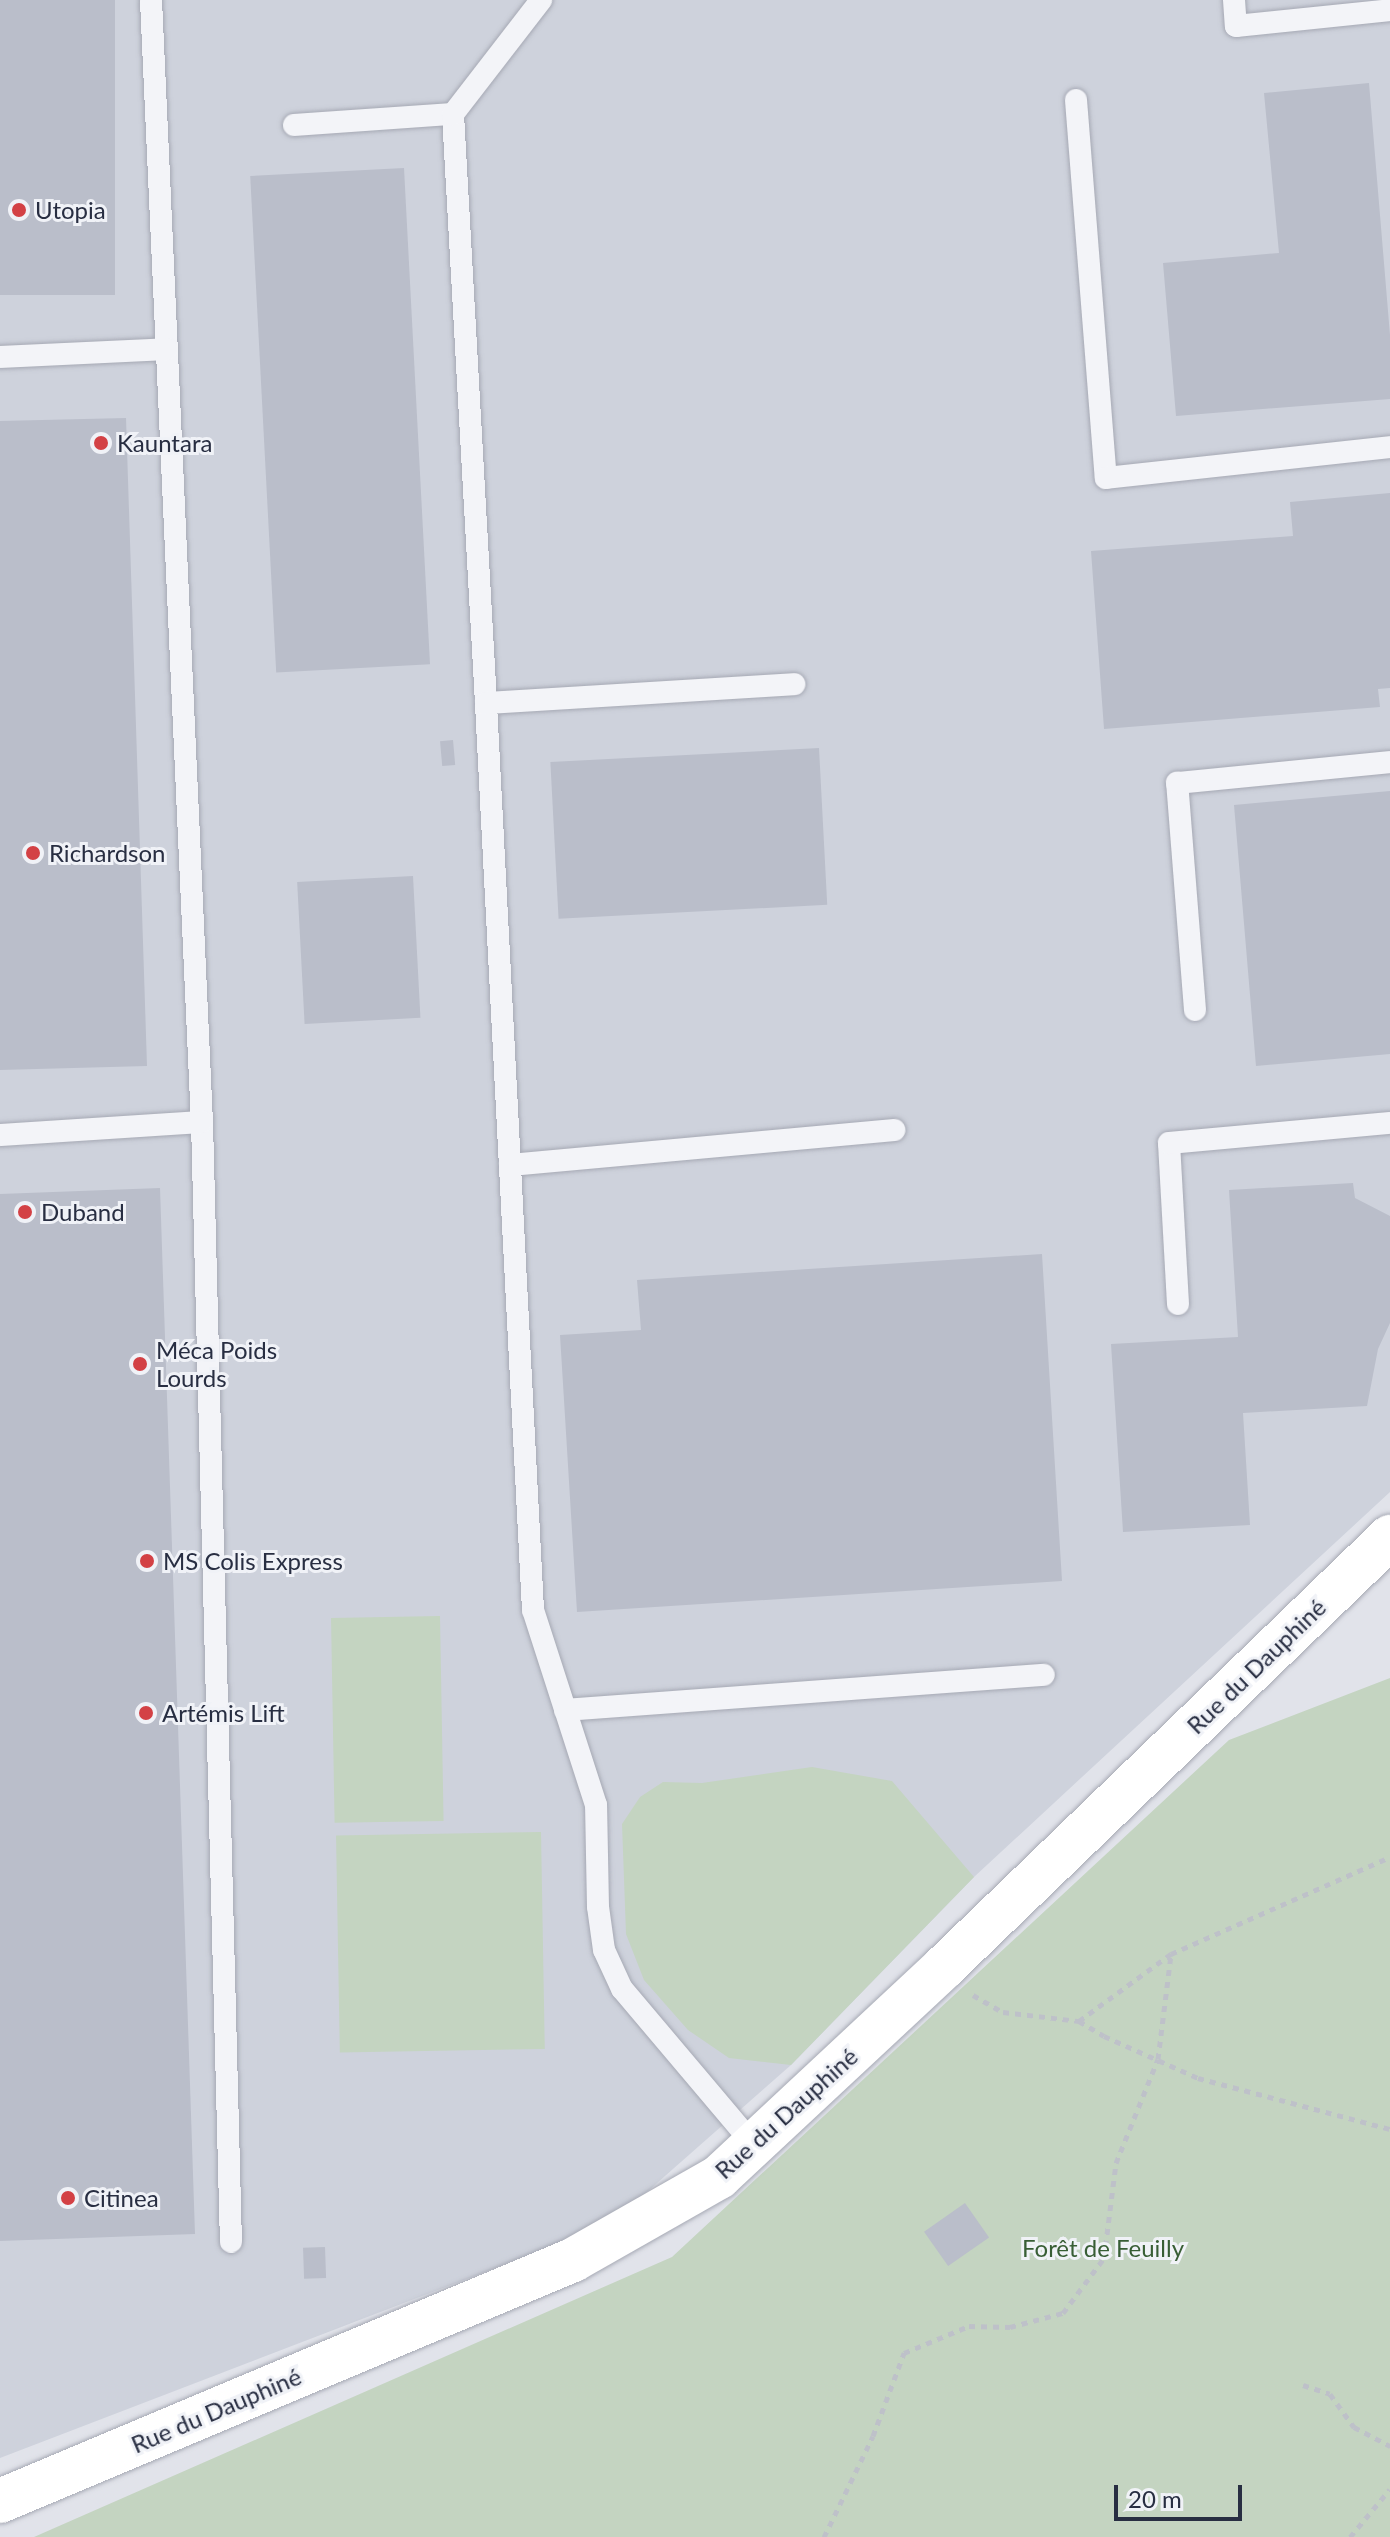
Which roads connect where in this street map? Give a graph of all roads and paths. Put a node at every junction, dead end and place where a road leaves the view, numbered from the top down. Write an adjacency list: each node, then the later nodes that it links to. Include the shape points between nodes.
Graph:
1 (151, 0): 8 (lane)
2 (541, 0): 6 (lane)
3 (1234, 0): 4 (lane, via 1236,26)
4 (1390, 10)
5 (1076, 100): 10 (lane, via 1106,478)
6 (453, 114): 7 (lane); 12 (lane)
7 (294, 125)
8 (167, 349): 9 (lane); 15 (lane)
9 (0, 357)
10 (1390, 447)
11 (794, 684): 12 (lane)
12 (486, 703): 19 (lane)
13 (1390, 762): 14 (lane, via 1177,783)
14 (1195, 1010)
15 (202, 1122): 18 (lane); 31 (lane)
16 (1390, 1123): 20 (lane, via 1169,1143)
17 (894, 1130): 19 (lane)
18 (0, 1135)
19 (510, 1165): 23 (lane, via 533,1610)
20 (1178, 1304)
21 (1390, 1537): 26 (street, Rue du Dauphiné)
22 (1044, 1675): 23 (lane)
23 (565, 1710): 30 (lane, via 596,1805 604,1950 622,1989)
24 (1390, 1857): 25 (path)
25 (1171, 1954): 27 (path); 28 (path)
26 (944, 1967): 27 (path, via 979,2000 1003,2012); 30 (street, Rue du Dauphiné)
27 (1079, 2021): 28 (path)
28 (1158, 2059): 29 (path, via 1198,2078); 36 (path, via 1116,2163 1104,2258 1063,2313 1010,2327 969,2326 904,2353 873,2436)
29 (1390, 2129)
30 (754, 2145): 35 (street, Rue du Dauphiné, via 719,2177 573,2260)
31 (231, 2242)
32 (1303, 2385): 33 (path, via 1330,2394 1354,2427)
33 (1390, 2446)
34 (1390, 2489): 37 (path)
35 (0, 2501)
36 (824, 2537)
37 (1350, 2537)

